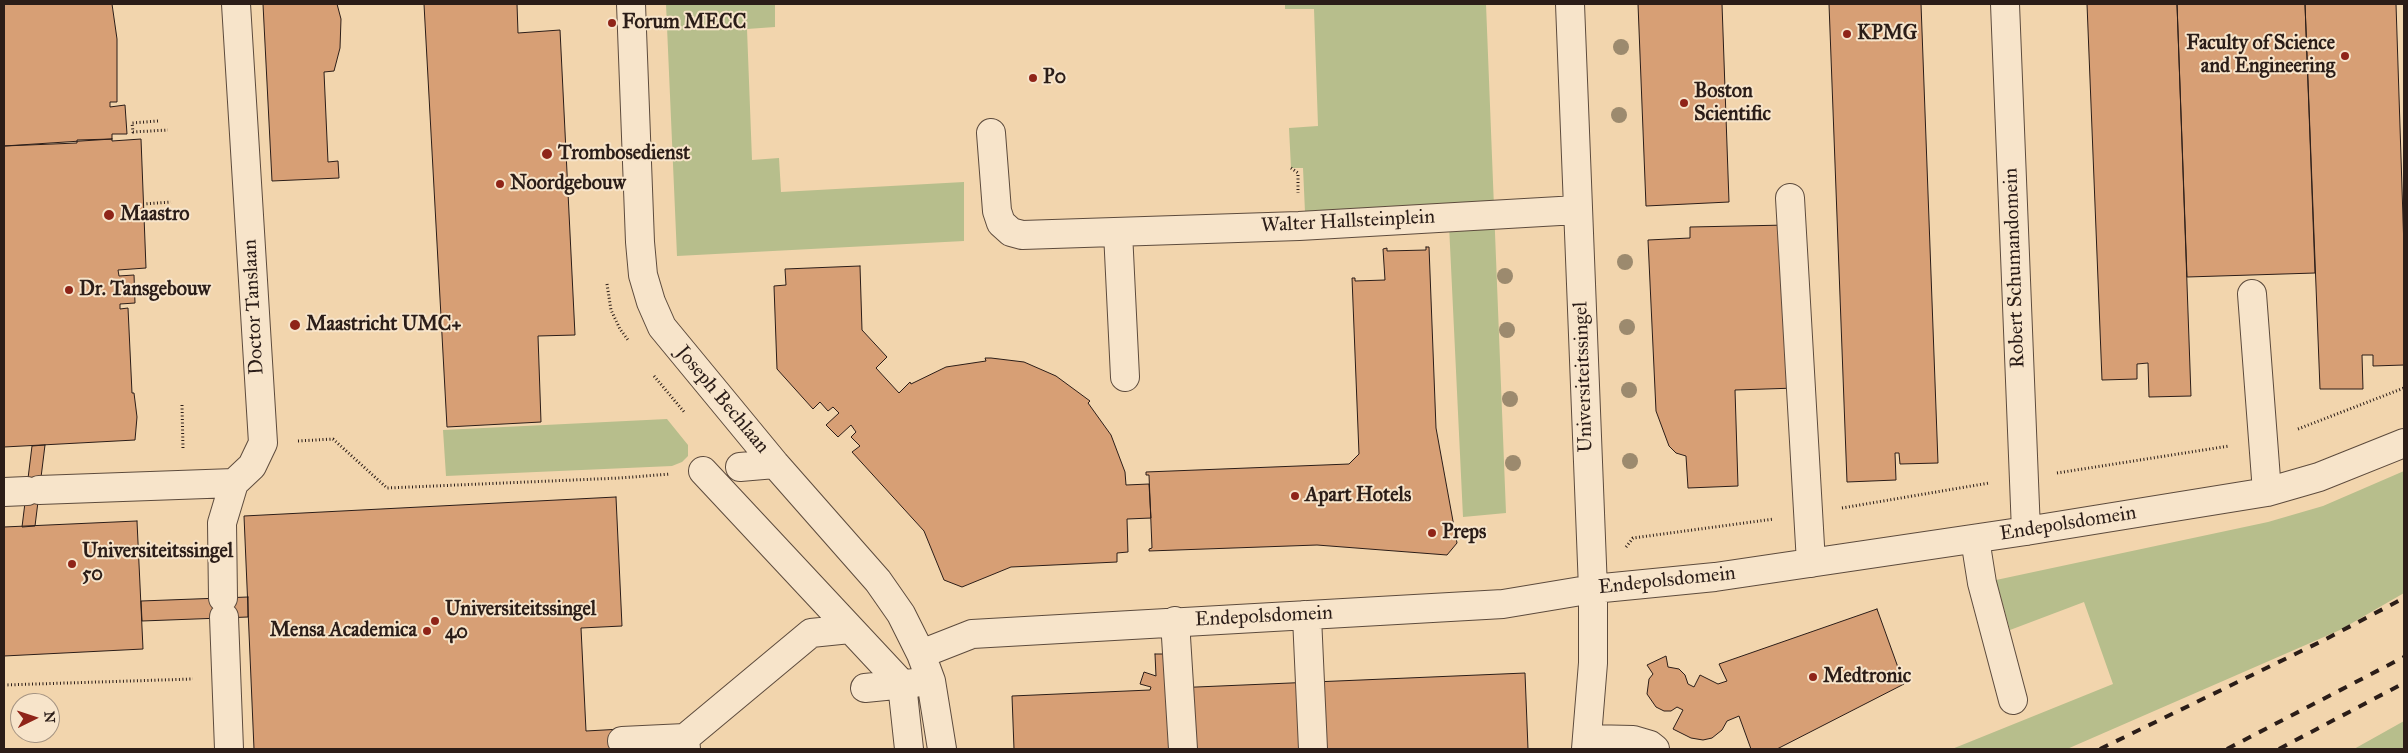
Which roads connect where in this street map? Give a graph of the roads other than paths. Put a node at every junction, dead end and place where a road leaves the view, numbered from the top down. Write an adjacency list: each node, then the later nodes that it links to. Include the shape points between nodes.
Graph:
1 (236, 4): 15 (street, Doctor Tanslaan, via 263,443 252,466)
2 (631, 4): 12 (street, Joseph Bechlaan, via 640,242 651,302 662,327)
3 (1570, 4): 7 (street, Universiteitssingel)
4 (2006, 4): 18 (street, Robert Schumandomein)
5 (991, 133): 8 (street, Walter Hallsteinplein, via 996,207 1002,223 1011,232 1022,235)
6 (1790, 198): 20 (street)
7 (1577, 210): 8 (street, Walter Hallsteinplein, via 1299,226); 21 (street, Universiteitssingel)
8 (1118, 232): 10 (street)
9 (2252, 294): 17 (street)
10 (1125, 377)
11 (2404, 442): 17 (street, Endepolsdomein, via 2319,477)
12 (775, 464): 13 (street); 25 (street, Joseph Bechlaan, via 878,581 901,614)
13 (740, 467)
14 (702, 471): 24 (street)
15 (234, 483): 16 (street); 33 (street, via 222,524)
16 (23, 491)
17 (2267, 492): 18 (street, Endepolsdomein)
18 (2026, 531): 19 (street, Endepolsdomein)
19 (1975, 539): 20 (street, Endepolsdomein); 29 (street, via 1982,583)
20 (1811, 563): 21 (street, Endepolsdomein, via 1715,577)
21 (1593, 589): 22 (street, Endepolsdomein, via 1503,604); 32 (street, Universiteitssingel, via 1593,663)
22 (1304, 615): 23 (street, Endepolsdomein); 37 (street, via 1307,618)
23 (1175, 621): 25 (street, Endepolsdomein, via 972,634); 36 (street)
24 (850, 629): 27 (street); 31 (street, via 810,633)
25 (921, 654): 26 (street, Joseph Bechlaan)
26 (931, 681): 27 (street); 35 (street, Joseph Bechlaan)
27 (902, 684): 28 (street); 34 (street)
28 (865, 688)
29 (2013, 700)
30 (622, 741): 31 (street)
31 (685, 743)
32 (1587, 744): 38 (street, via 1633,740)
33 (230, 749)
34 (909, 749)
35 (942, 749)
36 (1183, 749)
37 (1313, 749)
38 (1655, 749)

